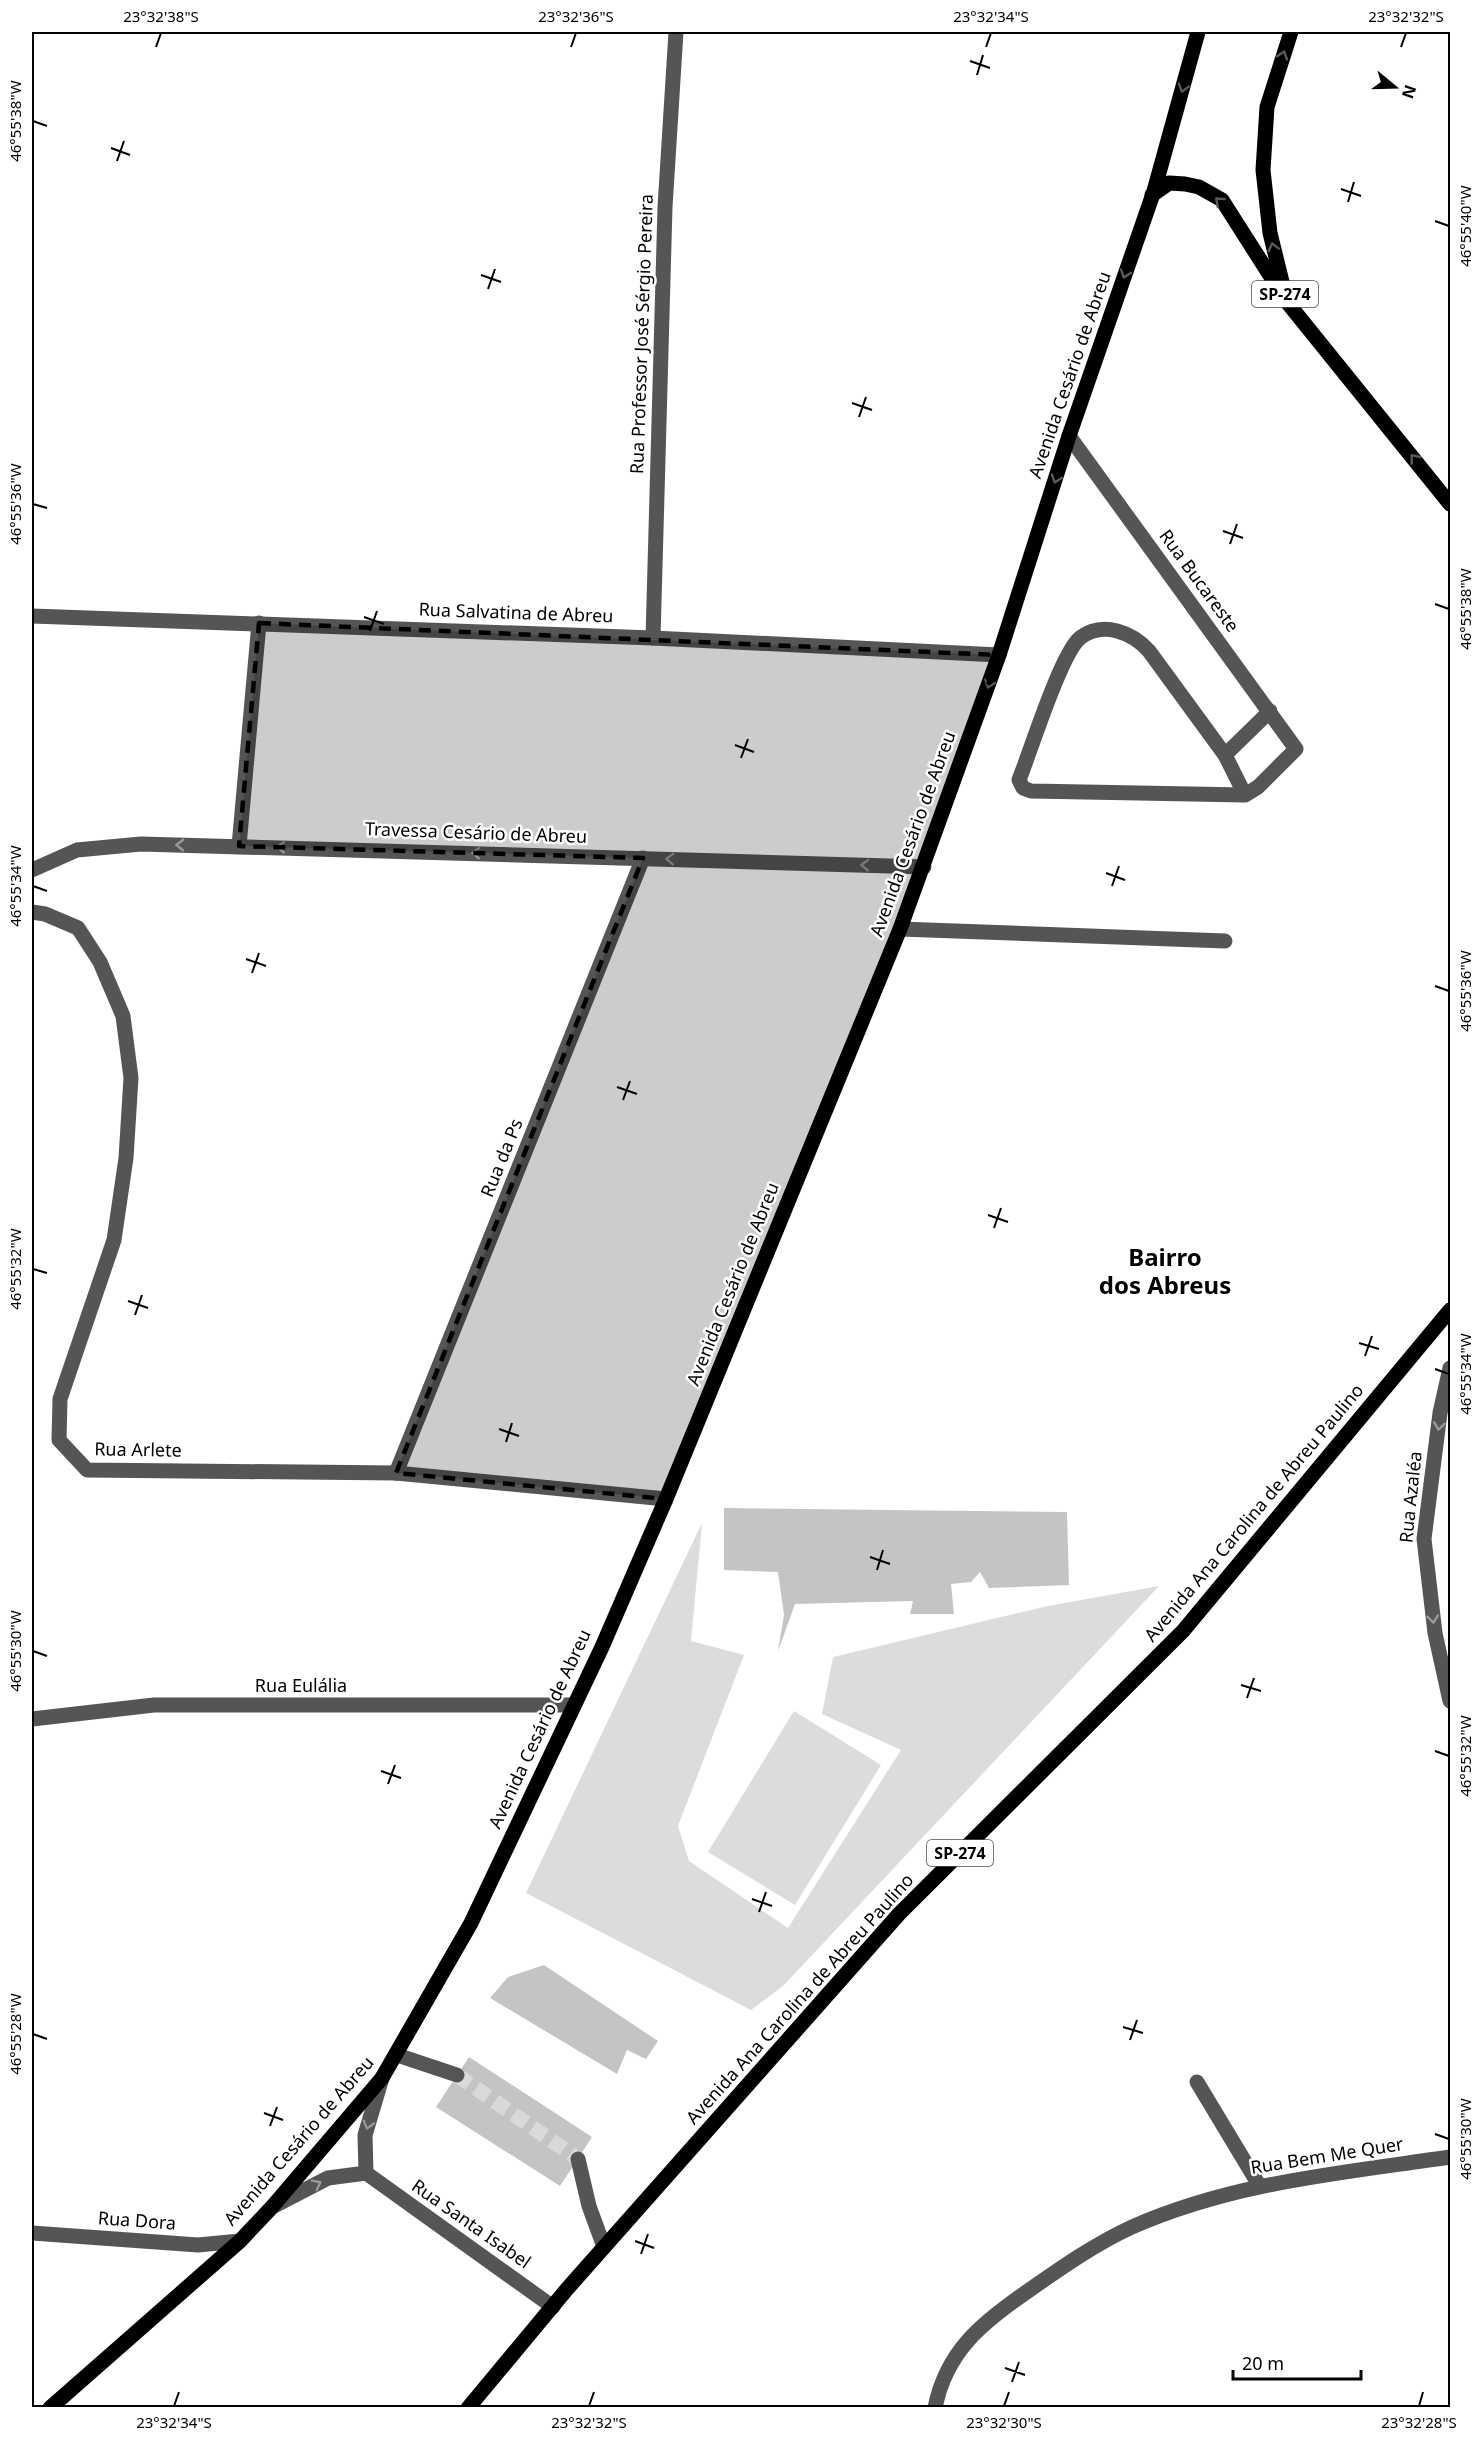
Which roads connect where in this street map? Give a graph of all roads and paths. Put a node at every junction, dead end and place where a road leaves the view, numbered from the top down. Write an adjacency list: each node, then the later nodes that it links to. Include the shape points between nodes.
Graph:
1 (676, 32): 10 (street, Rua Professor José Sérgio Pereira, via 665,207)
2 (1198, 32): 4 (main road, Avenida Cesário de Abreu, one-way to 4)
3 (1291, 32): 5 (main road, SP-274, one-way to 3, via 1270,233 1263,170 1267,107)
4 (1152, 195): 5 (main road, one-way to 4, via 1222,200 1185,184 1169,183); 6 (main road, Avenida Cesário de Abreu, one-way to 6)
5 (1287, 302): 7 (main road, SP-274, one-way to 5)
6 (1069, 436): 11 (main road, Avenida Cesário de Abreu, one-way to 11); 12 (street, Rua Bucareste)
7 (1450, 504)
8 (32, 616): 9 (street, Rua Salvatina de Abreu)
9 (260, 623): 10 (street, Rua Salvatina de Abreu); 15 (street)
10 (653, 638): 11 (street, Rua Salvatina de Abreu)
11 (999, 655): 17 (main road, Avenida Cesário de Abreu, one-way to 17)
12 (1270, 711): 13 (street); 14 (street, Rua Bucareste, via 1296,749)
13 (1225, 755): 14 (street); 14 (street, via 1137,638 1122,631 1099,630 1080,637 1066,655 1019,780 1023,788 1031,791)
14 (1245, 795)
15 (239, 846): 16 (street, Travessa Cesário de Abreu, one-way to 15); 18 (street, Travessa Cesário de Abreu, one-way to 18, via 141,844 77,850)
16 (643, 858): 17 (street, Travessa Cesário de Abreu, one-way to 16); 24 (street, Rua da Ps)
17 (924, 867): 20 (main road, Avenida Cesário de Abreu)
18 (32, 870)
19 (32, 912): 24 (street, Rua Arlete, via 78,928 100,962 123,1016 131,1078 126,1158 114,1240 60,1399 59,1440 87,1470)
20 (900, 929): 21 (street); 25 (main road, Avenida Cesário de Abreu)
21 (1225, 941)
22 (1450, 1310): 40 (main road, Avenida Ana Carolina de Abreu Paulino / SP-274, via 1183,1630 899,1914)
23 (1450, 1368): 26 (street, Rua Azaléa, one-way to 26, via 1440,1413 1424,1539 1435,1633)
24 (396, 1473): 25 (street, Rua Arlete)
25 (666, 1499): 27 (main road, Avenida Cesário de Abreu, via 602,1647)
26 (1450, 1701)
27 (572, 1705): 28 (street, Rua Eulália, via 154,1705); 29 (main road, Avenida Cesário de Abreu, via 471,1923)
28 (32, 1719)
29 (397, 2055): 30 (street); 31 (main road, Avenida Cesário de Abreu)
30 (457, 2075)
31 (382, 2078): 35 (street, one-way to 35, via 365,2135); 37 (main road, Avenida Cesário de Abreu)
32 (1197, 2082): 36 (street)
33 (1450, 2157): 36 (street, Rua Bem Me Quer)
34 (578, 2159): 40 (street)
35 (366, 2173): 37 (street, one-way to 35, via 328,2178); 41 (street, Rua Santa Isabel)
36 (1259, 2185): 44 (street, Rua Bem Me Quer, via 1132,2227 1032,2288 963,2343 939,2388)
37 (272, 2206): 39 (main road, Avenida Cesário de Abreu)
38 (32, 2233): 39 (street, Rua Dora, via 198,2245)
39 (240, 2241): 43 (main road, Avenida Cesário de Abreu)
40 (604, 2247): 41 (main road, Avenida Ana Carolina de Abreu Paulino / SP-274)
41 (553, 2307): 42 (main road, Avenida Ana Carolina de Abreu Paulino / SP-274)
42 (472, 2405)
43 (50, 2408)
44 (935, 2408)

